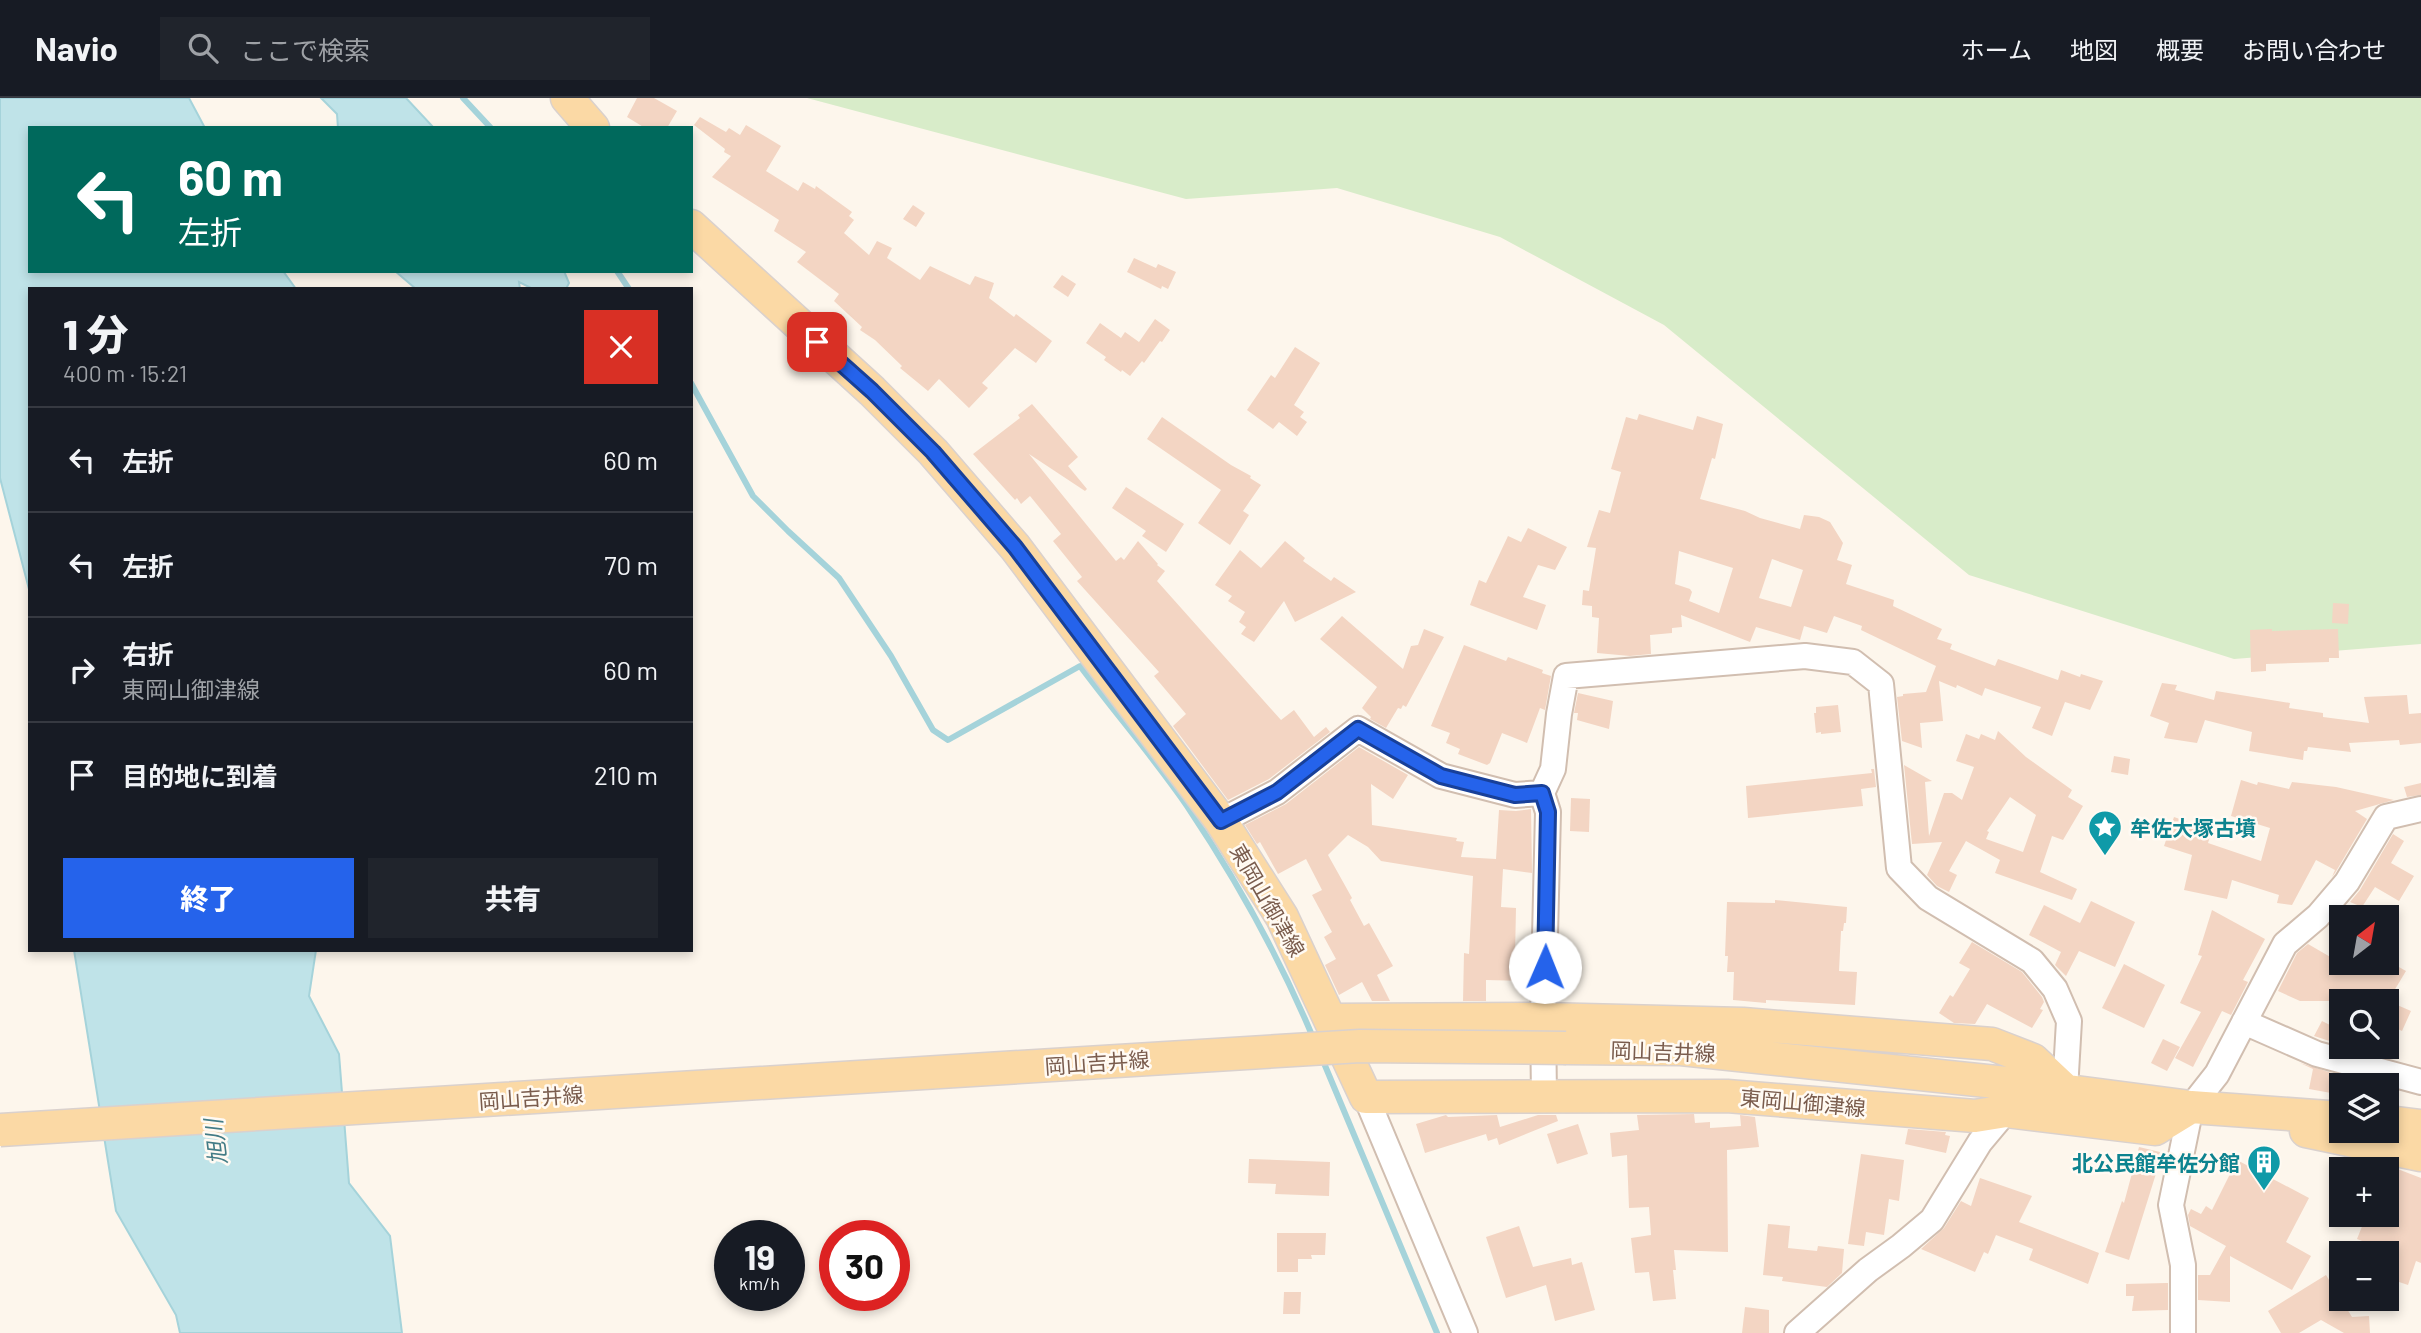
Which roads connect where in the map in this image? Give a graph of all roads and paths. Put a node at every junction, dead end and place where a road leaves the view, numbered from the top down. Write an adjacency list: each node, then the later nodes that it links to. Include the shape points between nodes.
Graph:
1 (567, 98): 2 (main road)
2 (591, 126)
3 (693, 228): 6 (main road, 東岡山御津線, via 933,452 1015,547)
4 (1542, 793): 6 (street, via 1515,795 1441,776 1358,729 1277,792); 7 (street, via 1548,812); 11 (street, via 1553,769 1566,676 1805,656 1853,662 1881,684 1899,868 1928,898 2032,961 2055,989 2068,1021)
5 (2421, 809): 9 (street, via 2386,817 2347,882 2318,916 2285,944)
6 (1221, 821): 8 (main road, 東岡山御津線, via 1282,917)
7 (1544, 1019): 8 (main road); 11 (main road, via 1743,1024 1992,1044 2033,1060); 12 (street)
8 (1331, 1020): 13 (main road, 東岡山御津線)
9 (2244, 1022): 10 (street, via 2317,1054); 15 (street, via 2217,1074)
10 (2421, 1082)
11 (2065, 1090): 14 (main road, 岡山吉井線); 15 (main road, 岡山吉井線)
12 (1545, 1096): 13 (main road, 東岡山御津線); 14 (main road, 東岡山御津線, via 1727,1096 1975,1116)
13 (1366, 1097): 21 (street)
14 (2006, 1097): 15 (main road, 東岡山御津線, via 2155,1129); 19 (main road, 岡山吉井線, bridge, via 1681,1049 1360,1046); 22 (street, via 1932,1220)
15 (2191, 1107): 16 (main road, 岡山吉井線); 20 (main road, 岡山吉井線); 23 (street, via 2171,1205 2183,1265)
16 (2329, 1117)
17 (2399, 1123): 18 (main road)
18 (2421, 1126)
19 (0, 1130)
20 (2421, 1155)
21 (1465, 1333)
22 (1797, 1333)
23 (2183, 1333)

